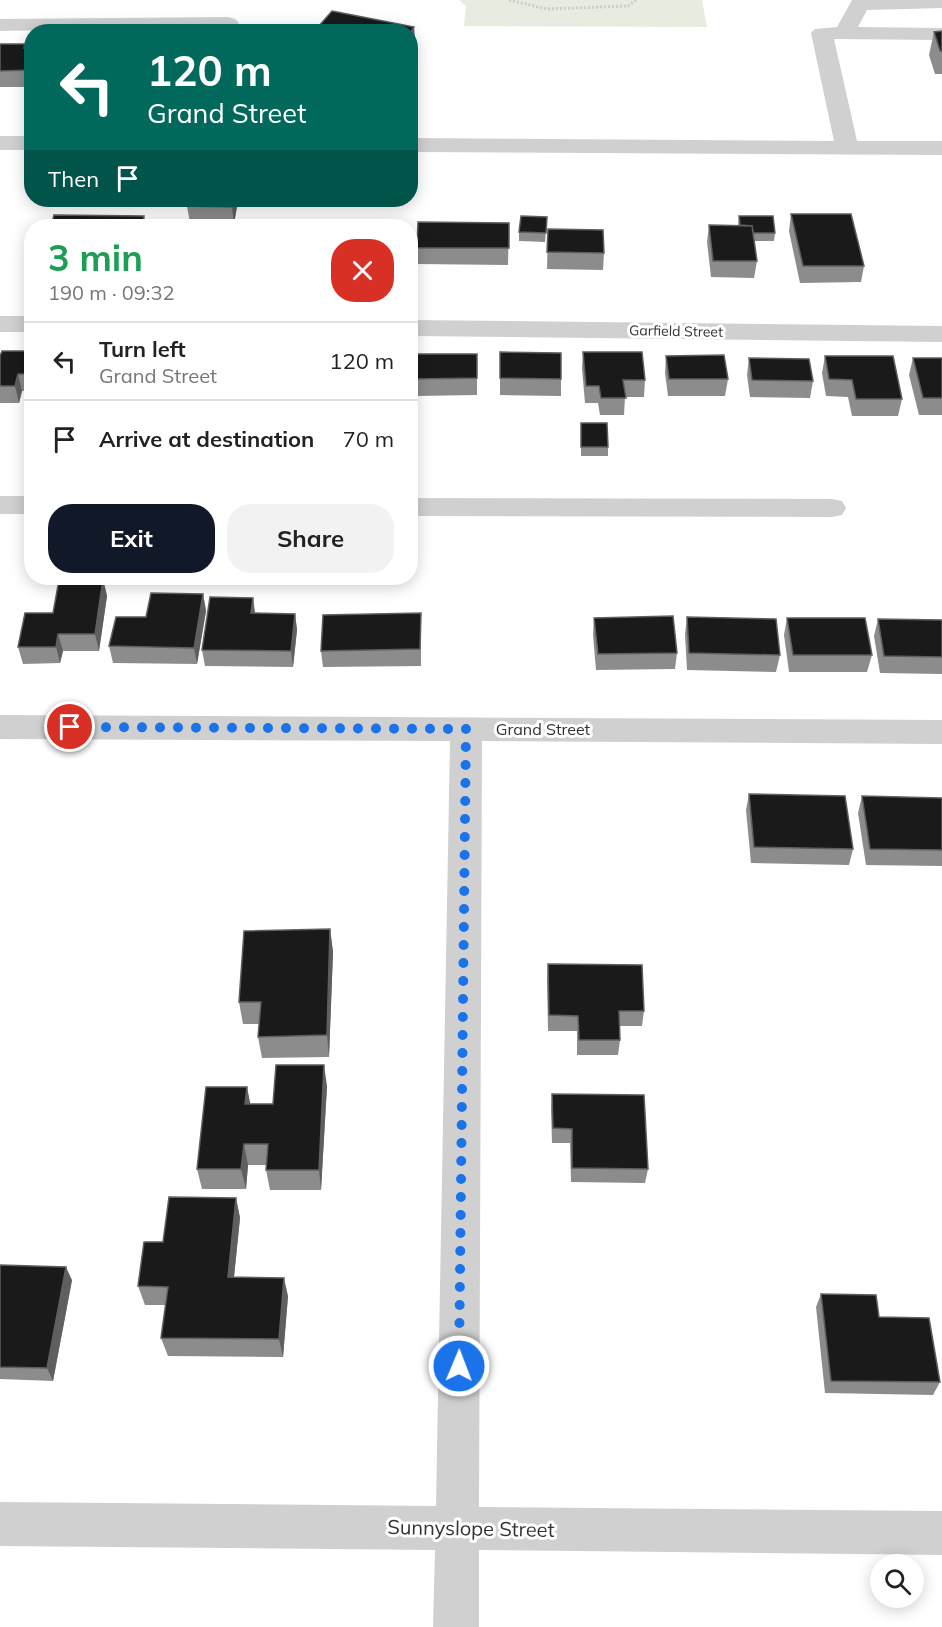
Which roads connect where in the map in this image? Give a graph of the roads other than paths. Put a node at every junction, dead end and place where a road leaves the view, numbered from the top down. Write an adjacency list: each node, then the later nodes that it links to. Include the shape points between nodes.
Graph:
1 (942, 2): 6 (street, via 860,4)
2 (228, 23): 3 (street)
3 (114, 24)
4 (0, 25): 5 (street)
5 (24, 25)
6 (844, 33): 7 (street); 11 (street, via 822,33)
7 (942, 34)
8 (0, 143): 9 (street)
9 (24, 143)
10 (418, 145): 11 (street)
11 (847, 147): 12 (street)
12 (942, 148)
13 (0, 324): 14 (street)
14 (24, 324)
15 (418, 328): 16 (street, Garfield Street)
16 (942, 334)
17 (0, 505): 18 (street)
18 (24, 505)
19 (418, 507): 20 (street)
20 (832, 508)
21 (0, 727): 22 (street, Grand Street)
22 (466, 729): 23 (street, Grand Street); 25 (street)
23 (942, 732)
24 (0, 1524): 25 (street, Sunnyslope Street)
25 (457, 1527): 26 (street, Sunnyslope Street); 27 (street)
26 (942, 1533)
27 (456, 1627)

